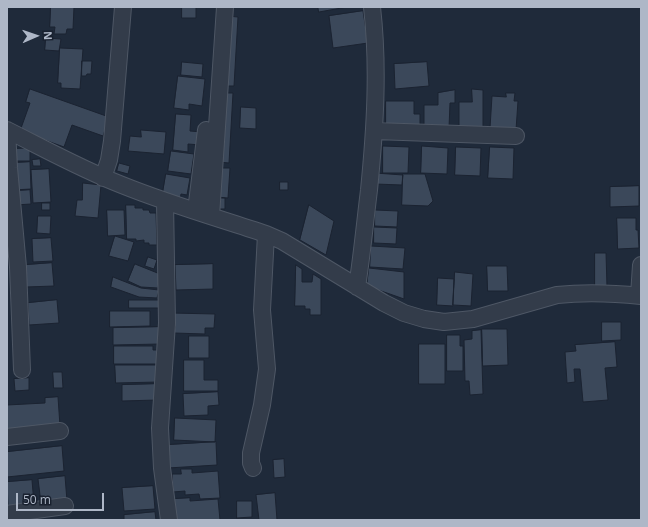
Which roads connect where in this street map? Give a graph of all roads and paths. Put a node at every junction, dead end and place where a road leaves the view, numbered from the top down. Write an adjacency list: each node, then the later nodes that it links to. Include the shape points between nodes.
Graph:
1 (122, 7): 8 (street, via 112,141)
2 (216, 7): 10 (street, via 206,125)
3 (225, 7): 10 (street)
4 (372, 7): 6 (street, via 376,80)
5 (7, 130): 8 (street); 15 (street, via 18,267)
6 (375, 131): 7 (street); 13 (street)
7 (516, 136)
8 (104, 178): 9 (street)
9 (165, 201): 10 (street); 21 (street, via 167,323 160,428 162,468)
10 (203, 214): 11 (street)
11 (266, 234): 13 (street, via 293,247); 18 (street, via 262,310 267,369 251,453)
12 (641, 265): 14 (street)
13 (357, 287): 14 (street, via 404,313 444,322 473,319 556,295 600,293)
14 (640, 296)
15 (22, 370)
16 (60, 431): 17 (street)
17 (7, 437)
18 (254, 468)
19 (65, 506): 20 (street)
20 (7, 514)
21 (170, 520)

